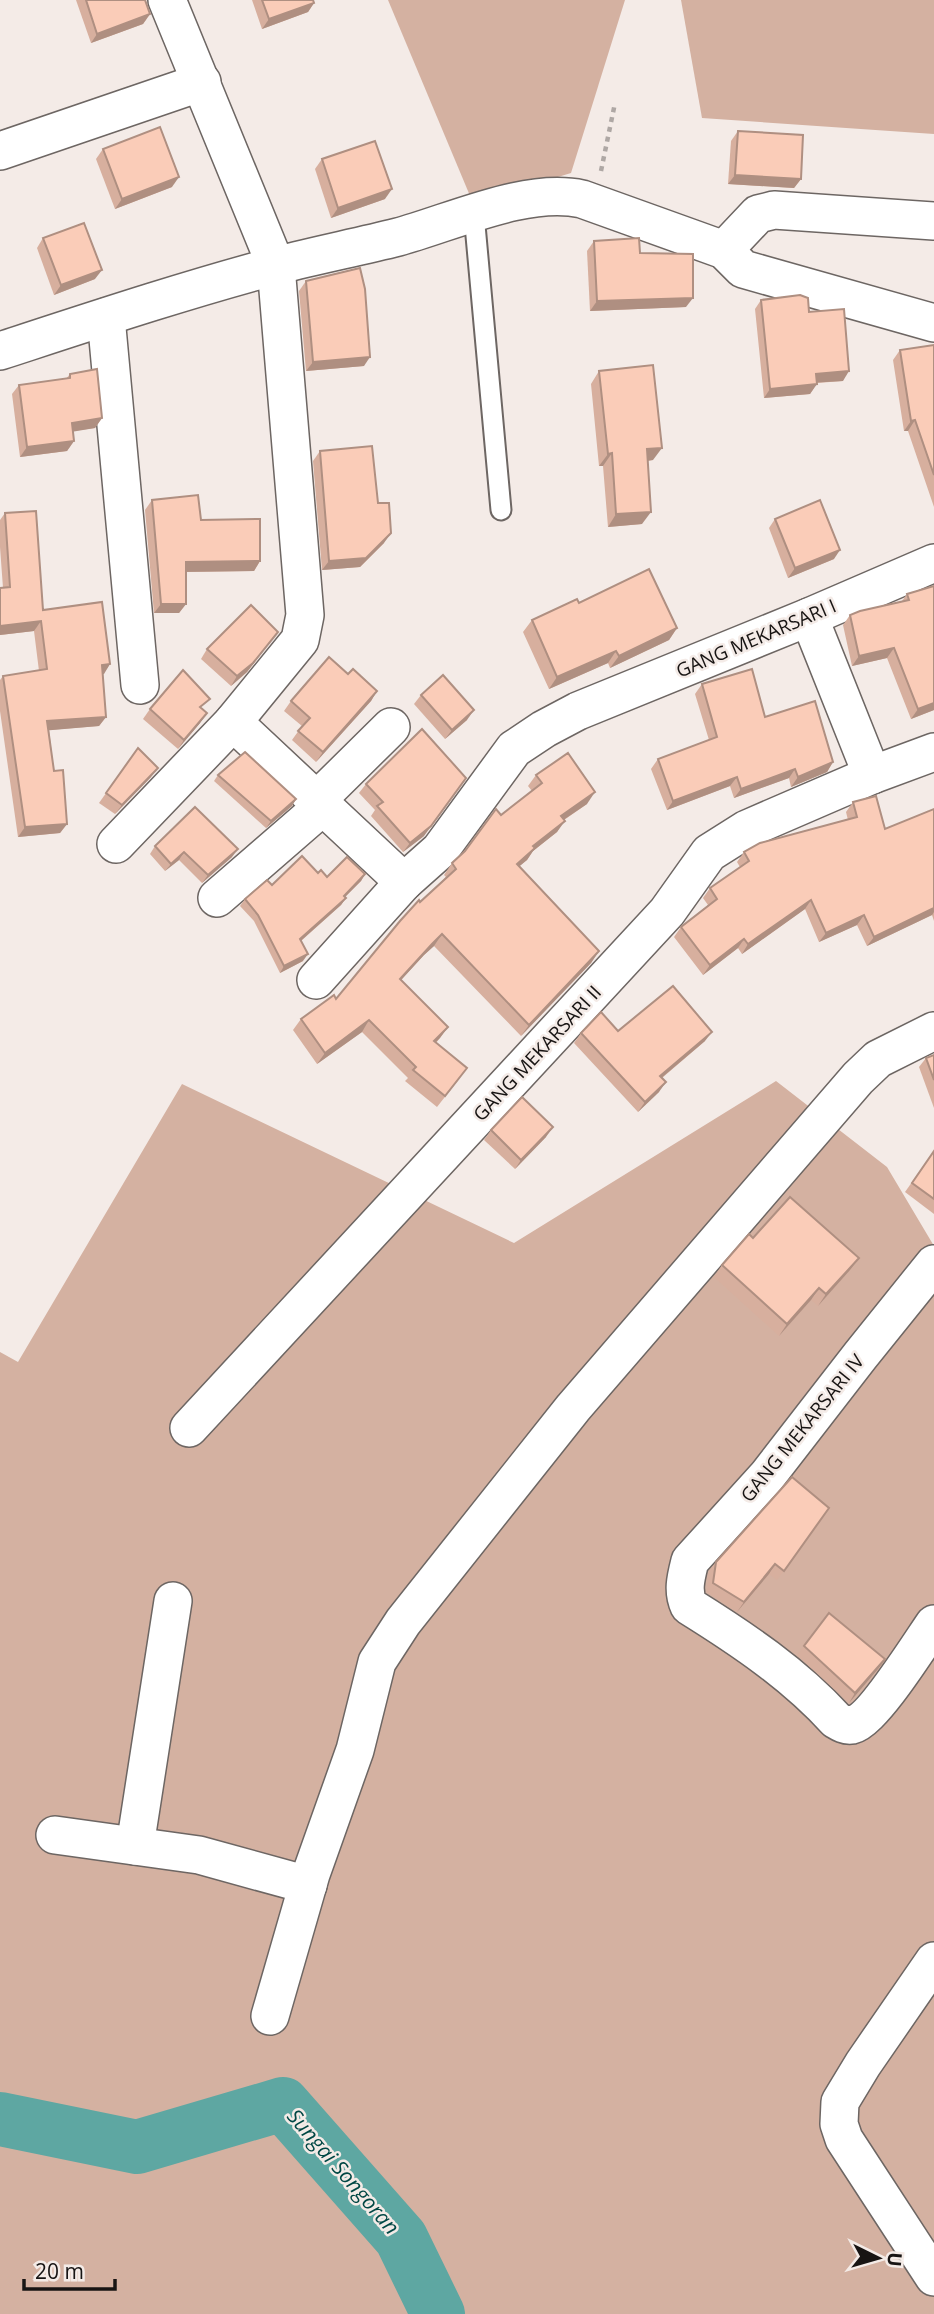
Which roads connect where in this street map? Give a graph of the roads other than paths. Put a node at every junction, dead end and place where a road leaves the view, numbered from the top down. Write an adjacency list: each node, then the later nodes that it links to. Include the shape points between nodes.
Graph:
1 (167, 0): 2 (street)
2 (202, 82): 3 (street); 7 (street)
3 (0, 151)
4 (474, 214): 6 (street, via 521,199 564,195); 7 (street); 11 (lane)
5 (934, 221): 6 (street, via 774,210 758,214)
6 (724, 250): 9 (street, via 743,269)
7 (276, 266): 8 (street); 15 (street, via 305,615 300,640)
8 (106, 317): 10 (street); 14 (street)
9 (934, 323)
10 (0, 351)
11 (501, 510)
12 (934, 563): 13 (street, GANG MEKARSARI I)
13 (809, 617): 18 (street); 21 (street, GANG MEKARSARI I, via 544,729 514,749 440,850)
14 (140, 685)
15 (233, 722): 19 (street); 20 (street)
16 (391, 727): 19 (street)
17 (934, 752): 18 (street, GANG MEKARSARI II)
18 (872, 775): 26 (street, GANG MEKARSARI II, via 747,829 709,853 667,912)
19 (319, 804): 21 (street); 22 (street)
20 (116, 844)
21 (404, 882): 23 (street, GANG MEKARSARI I)
22 (217, 898)
23 (316, 980)
24 (934, 1031): 31 (street, via 878,1059 858,1078 573,1408 403,1622 377,1662 355,1750)
25 (934, 1264): 28 (street, GANG MEKARSARI IV, via 767,1476 691,1561 685,1579 689,1606 742,1639 845,1725 871,1713)
26 (189, 1428)
27 (173, 1601): 30 (street)
28 (934, 1624)
29 (55, 1835): 30 (street)
30 (135, 1846): 31 (street, via 199,1855)
31 (308, 1885): 33 (street)
32 (934, 1961): 34 (street, via 863,2064 838,2112 844,2139)
33 (270, 2016)
34 (934, 2275)

